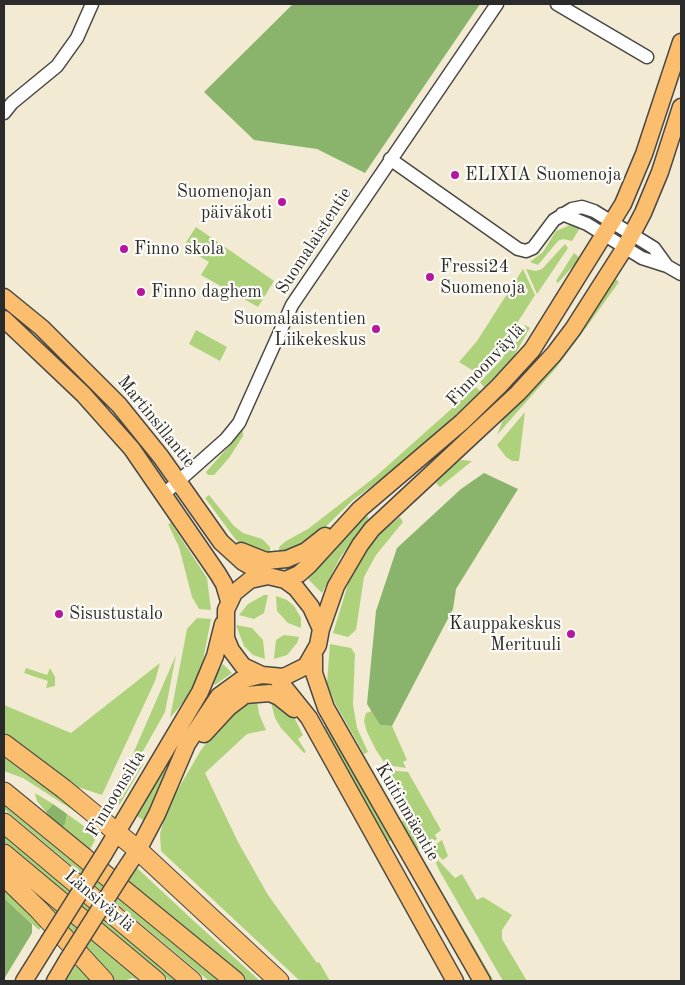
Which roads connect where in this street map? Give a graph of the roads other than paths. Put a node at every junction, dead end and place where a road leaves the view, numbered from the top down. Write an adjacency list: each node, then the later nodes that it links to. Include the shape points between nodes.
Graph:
1 (92, 4): 8 (street, via 77,38 57,66)
2 (497, 4): 9 (street, Suomalaistentie)
3 (556, 4): 5 (street)
4 (681, 42): 6 (main road, Finnoonväylä)
5 (647, 57)
6 (677, 73): 10 (main road, Finnoonväylä)
7 (681, 107): 11 (main road, via 660,172)
8 (4, 113)
9 (390, 159): 10 (street, via 518,249 526,251 533,248 562,214); 17 (street, Suomalaistentie, via 292,305 240,423)
10 (609, 229): 11 (street); 12 (street); 19 (main road, Finnoonväylä, via 532,350 468,416)
11 (632, 233): 12 (main road); 13 (street, via 654,248)
12 (624, 249): 13 (street); 25 (main road, via 573,329 536,376 372,529 336,586)
13 (667, 266): 14 (street)
14 (681, 274)
15 (4, 297): 17 (main road, Martinsillantie, via 97,381)
16 (4, 319): 18 (main road, Martinsillantie, via 98,410 132,449)
17 (178, 481): 18 (street, Suomalaistentie); 20 (main road, Martinsillantie)
18 (164, 494): 23 (main road, Martinsillantie, via 221,579)
19 (342, 526): 20 (main road, via 296,556 278,561 266,561); 22 (main road, Finnoonväylä, via 308,566)
20 (221, 542): 21 (main road, Martinsillantie, via 243,562)
21 (268, 576): 22 (main road); 23 (main road, via 250,580)
22 (285, 580): 25 (main road, via 304,596)
23 (229, 601): 24 (main road)
24 (225, 620): 27 (main road, via 226,638 237,660 243,666); 33 (main road, Finnoonsilta, via 200,692)
25 (321, 629): 26 (main road)
26 (314, 656): 27 (main road, via 299,670); 46 (main road, Kuitinmäentie, via 314,673 326,708)
27 (269, 676): 28 (main road, via 309,718); 30 (main road, via 241,680 226,690)
28 (314, 731): 30 (main road, via 279,697 261,692 238,700 206,732); 45 (main road)
29 (4, 744): 33 (highway)
30 (187, 744): 34 (main road)
31 (4, 792): 43 (highway)
32 (4, 823): 42 (highway, Länsiväylä)
33 (116, 833): 34 (highway); 38 (main road, Finnoonsilta, bridge)
34 (138, 850): 39 (main road, bridge); 44 (highway)
35 (4, 854): 41 (highway, Länsiväylä)
36 (4, 876): 37 (highway)
37 (96, 974): 40 (highway)
38 (24, 981)
39 (55, 981)
40 (104, 981)
41 (156, 981)
42 (192, 981)
43 (235, 981)
44 (279, 981)
45 (455, 981)
46 (482, 981)

